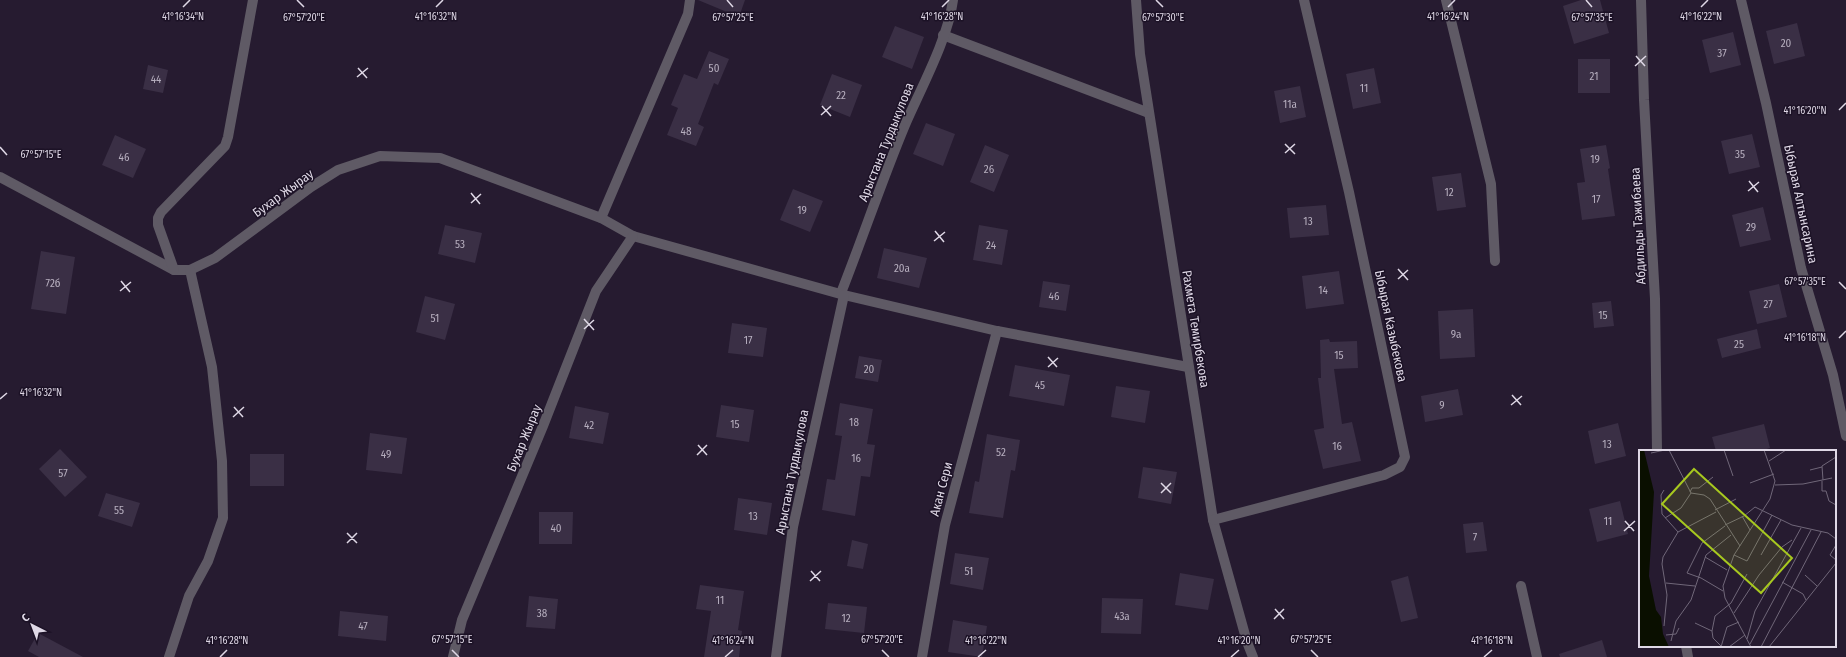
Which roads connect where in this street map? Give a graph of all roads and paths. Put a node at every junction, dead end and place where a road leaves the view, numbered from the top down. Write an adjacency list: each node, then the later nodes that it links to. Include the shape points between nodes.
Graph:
1 (252, 0): 15 (street, via 225,146 160,212 158,218 158,225)
2 (690, 0): 12 (street, via 688,14)
3 (953, 0): 9 (street, Арыстана Турдыкулова)
4 (1136, 0): 10 (street, Рахмета Темирбекова, via 1140,54)
5 (1304, 0): 22 (street, Ыбырая Казыбекова, via 1349,192 1405,457 1400,467 1384,475)
6 (1446, 0): 14 (street, via 1491,184)
7 (1641, 0): 21 (street, Абдильды Тажибаева, via 1644,100 1656,299)
8 (1741, 0): 20 (street, Ыбырая Алтынсарина, via 1801,268 1833,375)
9 (943, 36): 10 (street); 17 (street, Арыстана Турдыкулова, via 905,126)
10 (1149, 113): 19 (street, Рахмета Темирбекова)
11 (0, 177): 15 (street, Бухар Жырау)
12 (602, 218): 13 (street, Бухар Жырау); 16 (street, Бухар Жырау, via 440,158 380,156 338,170 215,258)
13 (633, 236): 17 (street, Бухар Жырау); 26 (street, Бухар Жырау, via 596,291 462,620)
14 (1495, 261)
15 (174, 270): 16 (street, Бухар Жырау)
16 (190, 270): 25 (street, via 212,367 222,461 223,518 208,561 189,596)
17 (843, 294): 18 (street, Бухар Жырау); 27 (street, Арыстана Турдыкулова, via 793,527)
18 (997, 331): 19 (street, Бухар Жырау); 28 (street, Акан Сери, via 945,525)
19 (1188, 367): 22 (street, Рахмета Темирбекова)
20 (1846, 436)
21 (1657, 450)
22 (1213, 520): 29 (street, Рахмета Темирбекова, via 1247,642)
23 (1521, 586): 30 (street)
24 (1686, 647): 31 (street)
25 (169, 657)
26 (453, 657)
27 (776, 657)
28 (922, 657)
29 (1254, 657)
30 (1537, 657)
31 (1688, 657)

